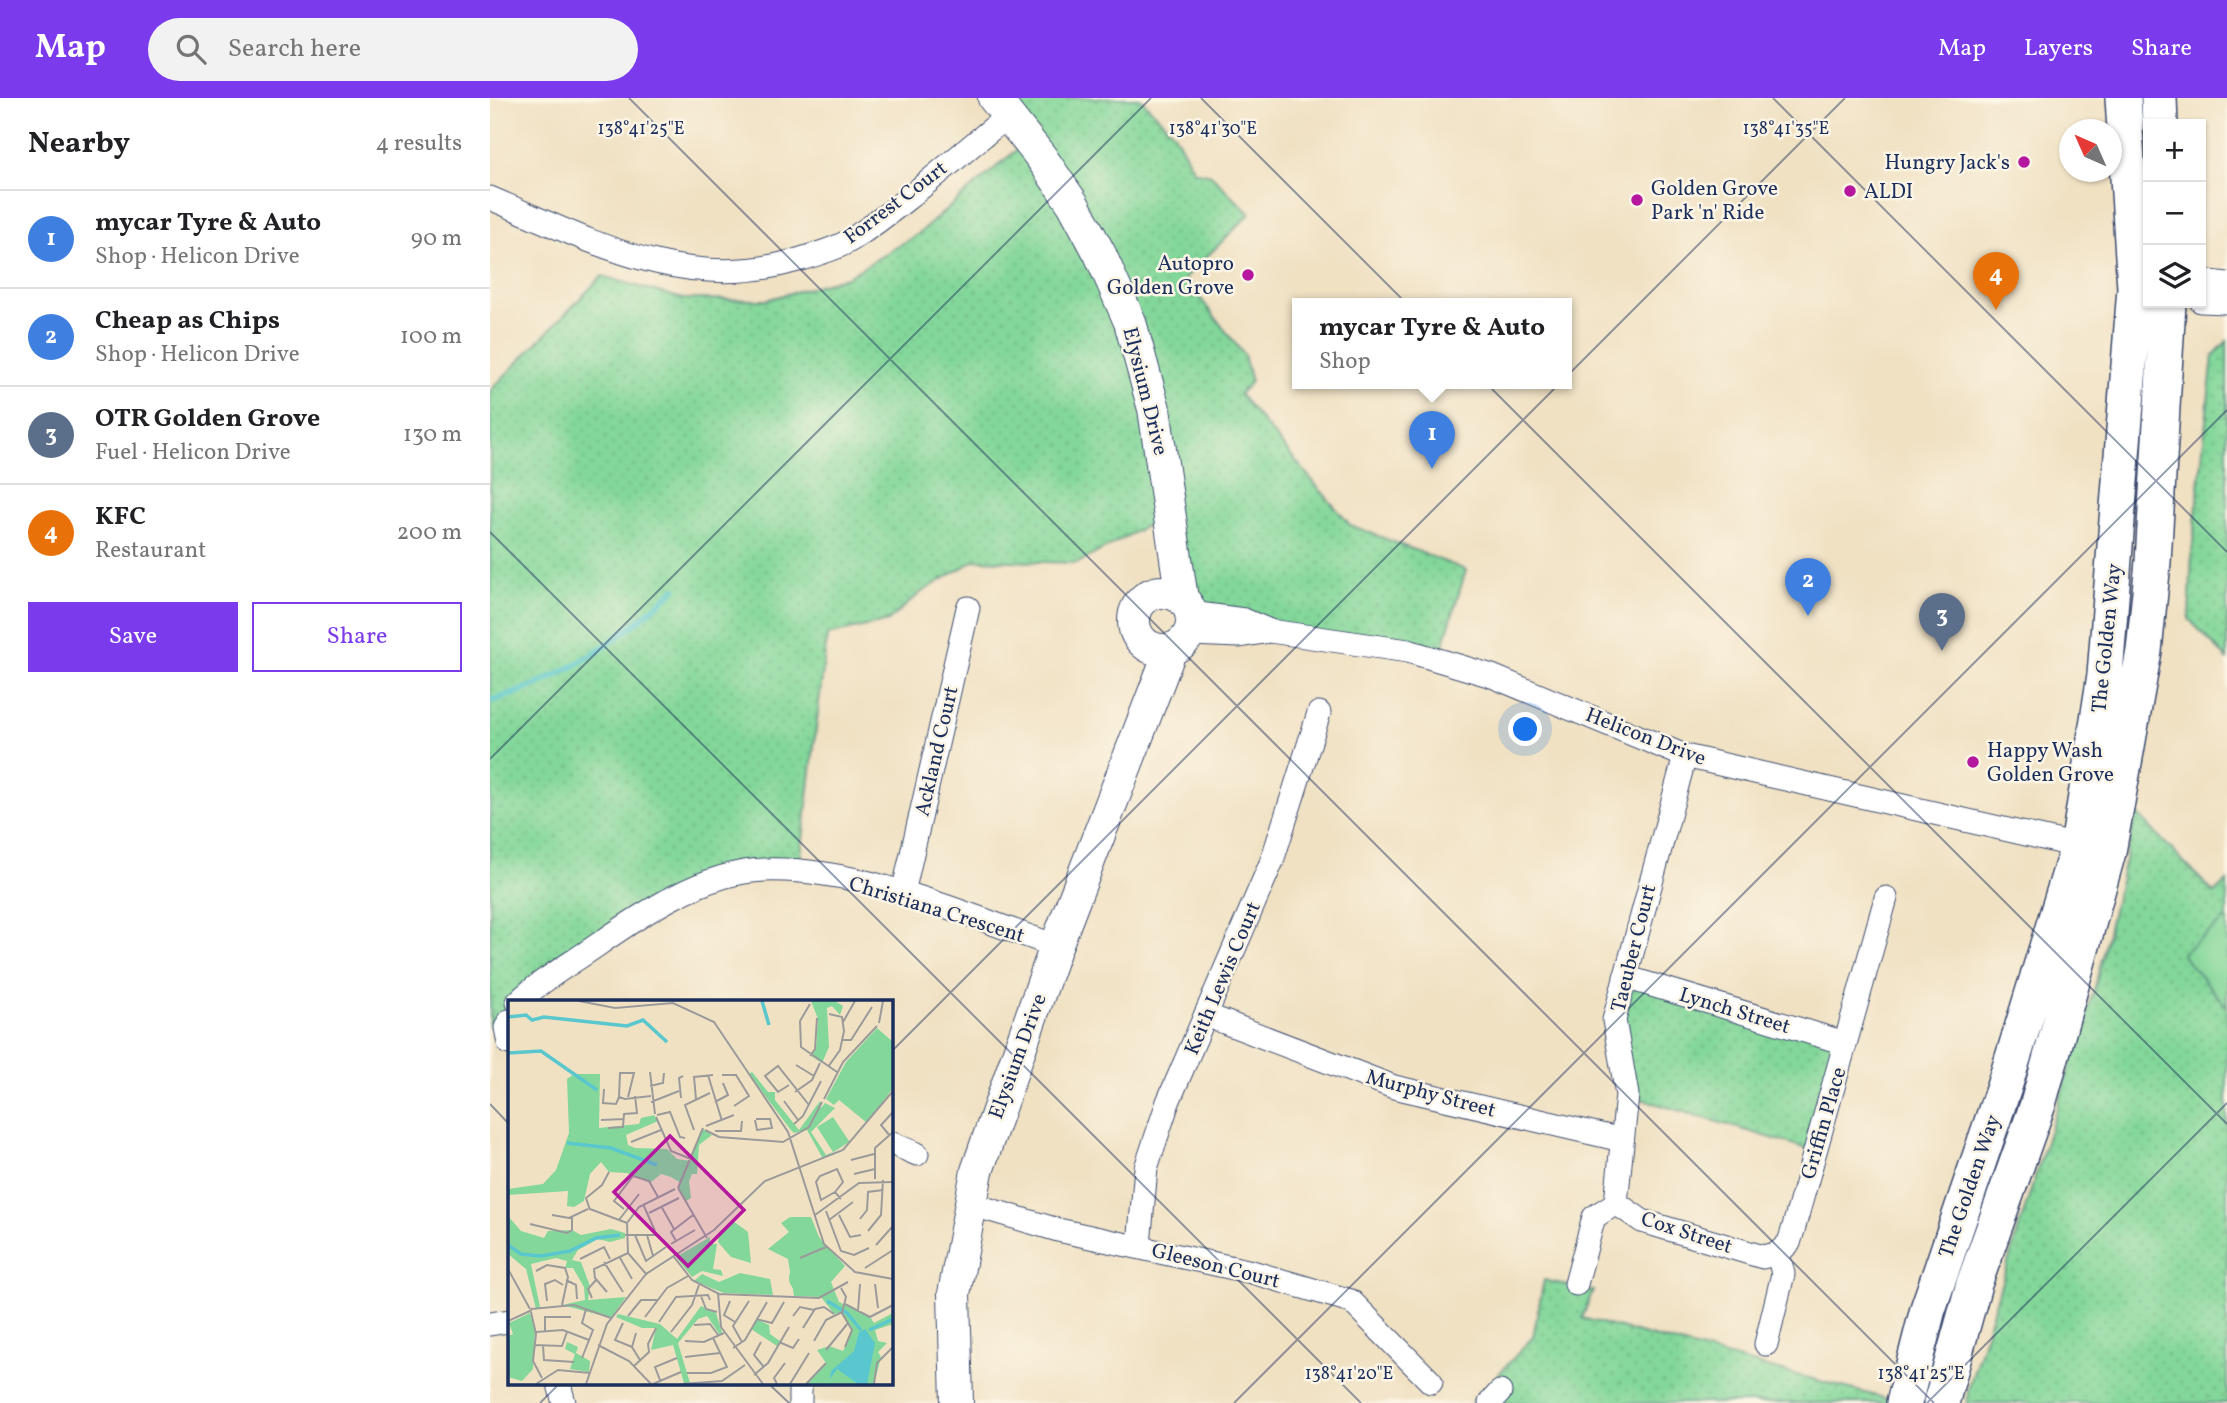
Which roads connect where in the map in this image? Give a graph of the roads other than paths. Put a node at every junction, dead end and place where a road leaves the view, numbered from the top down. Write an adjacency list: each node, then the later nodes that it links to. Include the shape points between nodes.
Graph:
1 (2123, 98): 6 (main road, The Golden Way)
2 (2159, 98): 4 (main road)
3 (1001, 107): 5 (street, Forrest Court, via 852,239 773,267 727,272 676,269 623,254); 13 (street, Elysium Drive, via 1073,204 1121,299 1154,409)
4 (2161, 119)
5 (490, 198)
6 (2143, 279)
7 (2206, 282): 8 (street)
8 (2227, 284)
9 (2143, 298): 19 (main road, The Golden Way, via 2105,675)
10 (2206, 301): 11 (street)
11 (2227, 302)
12 (2168, 308): 19 (main road, The Golden Way, via 2145,638)
13 (1168, 513): 14 (street, Elysium Drive); 16 (street, Elysium Drive)
14 (1151, 594): 16 (street, via 1162,592); 16 (street, Elysium Drive, via 1134,616 1137,636)
15 (968, 608): 20 (street, Ackland Court)
16 (1177, 629): 18 (street, Helicon Drive, via 1244,620 1269,631 1408,651 1573,706); 22 (street, Elysium Drive)
17 (1319, 713): 25 (street, Keith Lewis Court, via 1272,862)
18 (1685, 756): 19 (street, Helicon Drive); 23 (street, Taeuber Court)
19 (2093, 849): 42 (main road, The Golden Way, via 2004,1087 1928,1310); 43 (main road, The Golden Way, via 2038,1104 1973,1284)
20 (904, 893): 22 (street, Christiana Crescent); 24 (street, Christiana Crescent, via 820,874 762,870 719,879 630,921)
21 (1886, 898): 26 (street, Griffin Place)
22 (1056, 946): 31 (street, Elysium Drive, via 1006,1083)
23 (1625, 977): 26 (street, Lynch Street); 27 (street, Taeuber Court, via 1614,1020 1627,1095)
24 (521, 1000)
25 (1206, 1015): 27 (street, Murphy Street, via 1394,1087); 32 (street, Keith Lewis Court, via 1168,1102 1146,1168)
26 (1845, 1043): 33 (street, Griffin Place, via 1793,1230)
27 (1622, 1140): 30 (street, Taeuber Court)
28 (892, 1143): 29 (street)
29 (917, 1153)
30 (1616, 1194): 33 (street, Cox Street, via 1642,1221 1763,1257); 34 (street, via 1594,1217)
31 (970, 1204): 32 (street, Gleeson Court, via 1058,1230); 41 (street, Elysium Drive, via 954,1294)
32 (1139, 1245): 38 (street, Gleeson Court, via 1351,1301)
33 (1778, 1253): 37 (street, via 1783,1274)
34 (1576, 1284)
35 (508, 1321): 36 (street)
36 (490, 1324)
37 (1766, 1344)
38 (1431, 1382)
39 (560, 1386): 40 (street)
40 (564, 1403)
41 (957, 1403)
42 (1904, 1403)
43 (1941, 1403)

